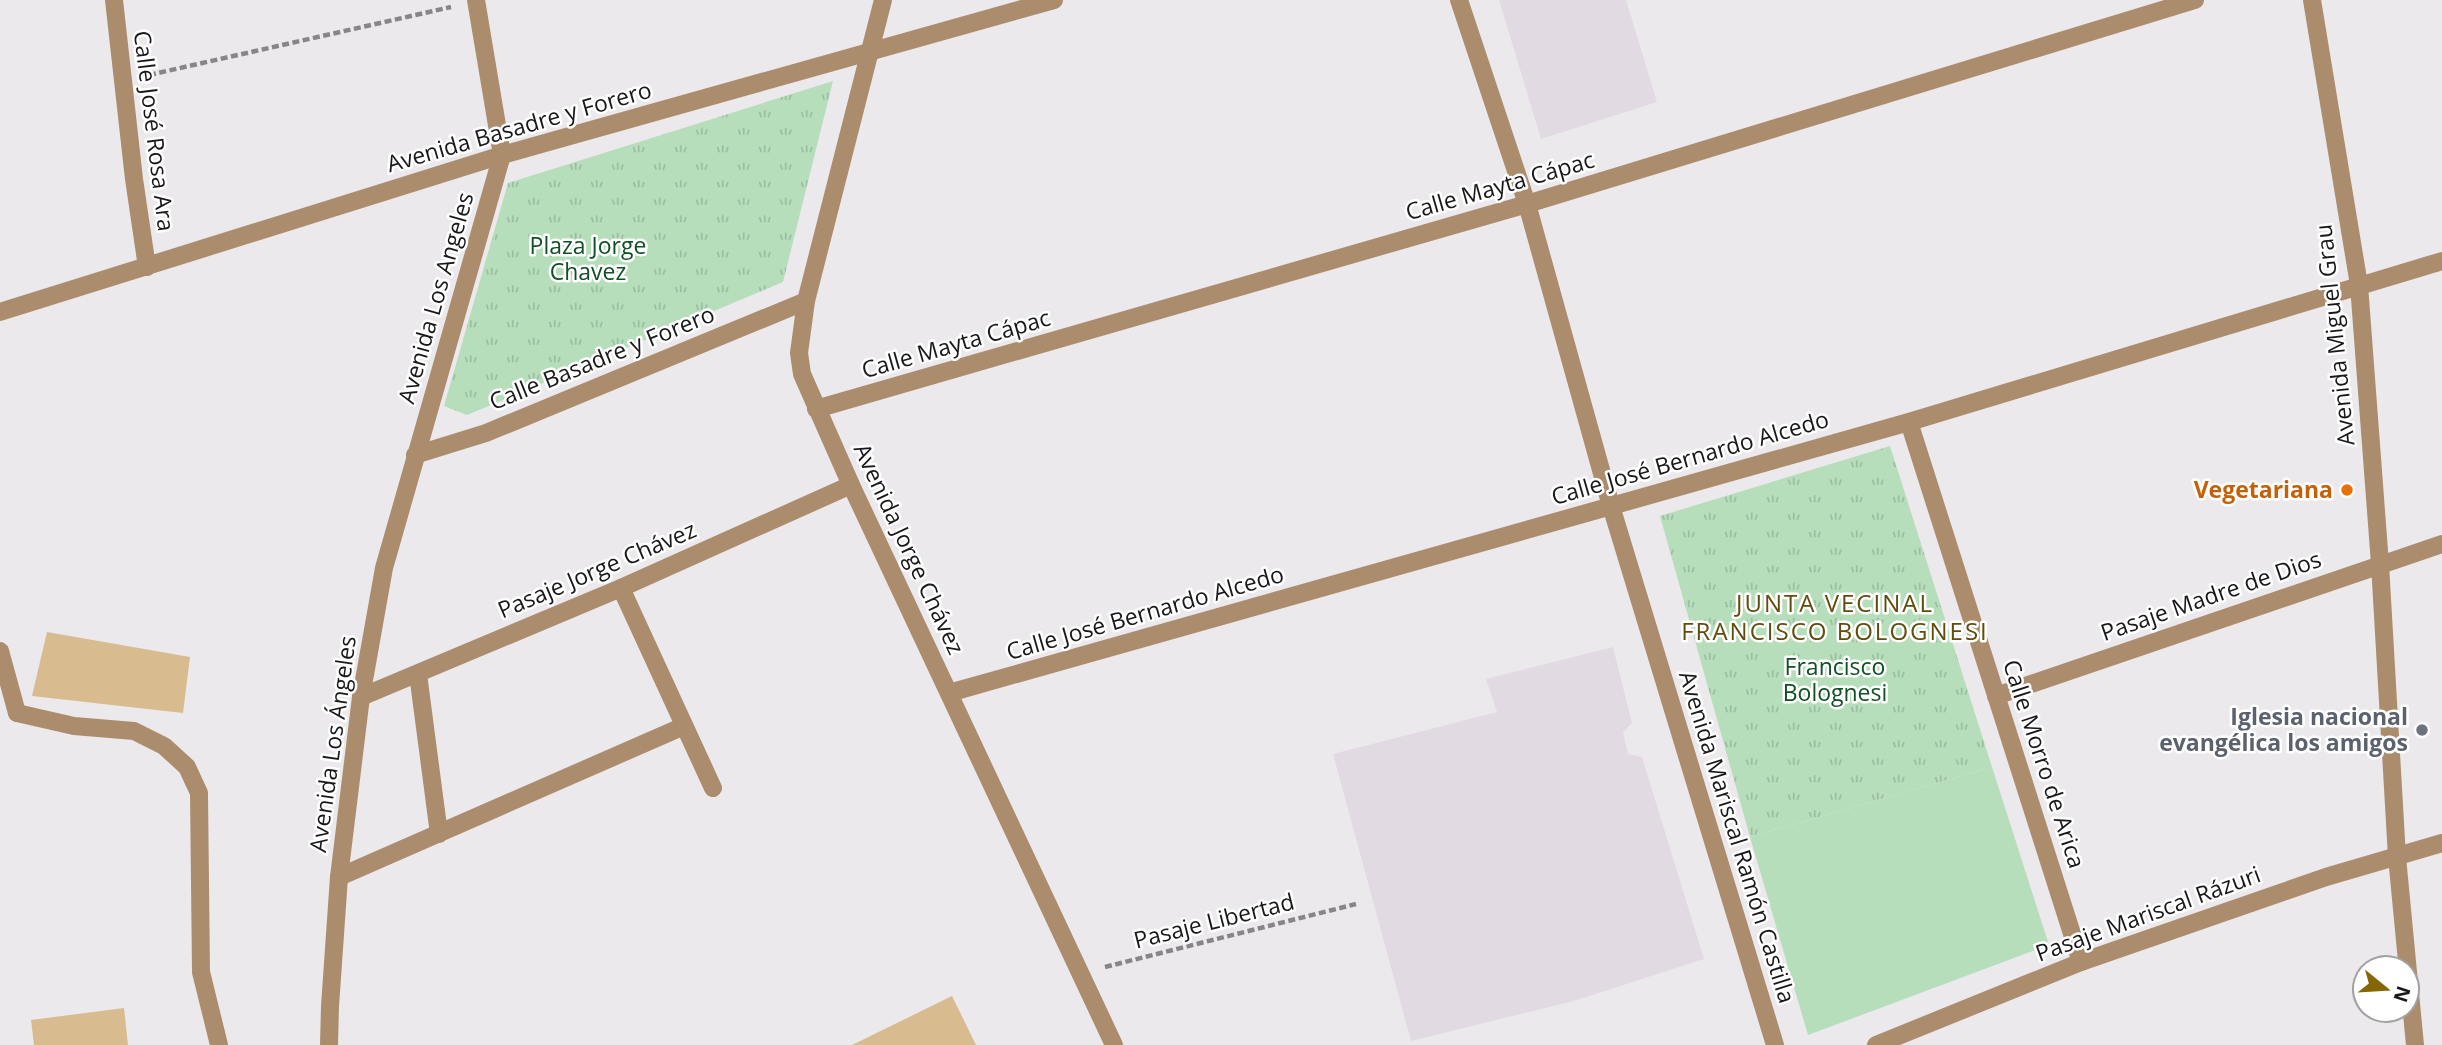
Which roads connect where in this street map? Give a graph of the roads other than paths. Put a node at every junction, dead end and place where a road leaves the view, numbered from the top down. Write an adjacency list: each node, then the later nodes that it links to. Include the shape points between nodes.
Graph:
1 (114, 0): 12 (street, Calle José Rosa Ara)
2 (883, 0): 8 (street, Avenida Jorge Chávez)
3 (1055, 0): 8 (street, Avenida Basadre y Forero)
4 (1460, 0): 10 (street, Avenida Mariscal Ramón Castilla)
5 (2195, 0): 10 (street, Calle Mayta Cápac)
6 (2312, 0): 13 (street, Avenida Miguel Grau)
7 (476, 1): 9 (street)
8 (872, 51): 9 (street, Avenida Basadre y Forero); 14 (street, Avenida Jorge Chávez)
9 (502, 155): 12 (street, Avenida Basadre y Forero); 18 (street, Avenida Los Angeles)
10 (1527, 204): 16 (street, Calle Mayta Cápac); 20 (street, Avenida Mariscal Ramón Castilla)
11 (2442, 261): 13 (street, Calle José Bernardo Alcedo)
12 (147, 267): 15 (street, Avenida Basadre y Forero)
13 (2359, 285): 17 (street, Calle José Bernardo Alcedo); 22 (street, Avenida Miguel Grau)
14 (806, 300): 16 (street, Avenida Jorge Chávez, via 799,353); 18 (street, Calle Basadre y Forero, via 486,433)
15 (0, 312)
16 (816, 410): 19 (street, Avenida Jorge Chávez)
17 (1909, 422): 20 (street, Calle José Bernardo Alcedo); 27 (street, Calle Morro de Arica)
18 (415, 455): 28 (street, Avenida Los Ángeles, via 384,568)
19 (851, 485): 23 (street, Pasaje Jorge Chávez); 26 (street, Avenida Jorge Chávez)
20 (1611, 506): 26 (street, Calle José Bernardo Alcedo); 39 (street, Avenida Mariscal Ramón Castilla)
21 (2442, 544): 22 (street, Pasaje Madre de Dios)
22 (2380, 564): 27 (street, Pasaje Madre de Dios); 33 (street, Avenida Miguel Grau)
23 (621, 588): 25 (street, Pasaje Jorge Chávez); 29 (street)
24 (0, 652): 36 (street, via 17,713 75,726 134,731 164,746 187,767 199,793 201,972)
25 (418, 674): 28 (street, Pasaje Jorge Chávez); 31 (street)
26 (949, 694): 38 (street, Avenida Jorge Chávez)
27 (1996, 696): 35 (street, Calle Morro de Arica)
28 (361, 697): 34 (street, Avenida Los Ángeles)
29 (684, 726): 30 (street); 31 (street)
30 (713, 788)
31 (439, 834): 34 (street)
32 (2442, 843): 33 (street, Pasaje Mariscal Rázuri)
33 (2397, 857): 35 (street, Pasaje Mariscal Rázuri); 41 (street, Avenida Miguel Grau)
34 (340, 877): 37 (street, Avenida Los Ángeles)
35 (2081, 962): 40 (street, Pasaje Mariscal Rázuri)
36 (219, 1045)
37 (329, 1045)
38 (1114, 1045)
39 (1775, 1045)
40 (1876, 1045)
41 (2415, 1045)

